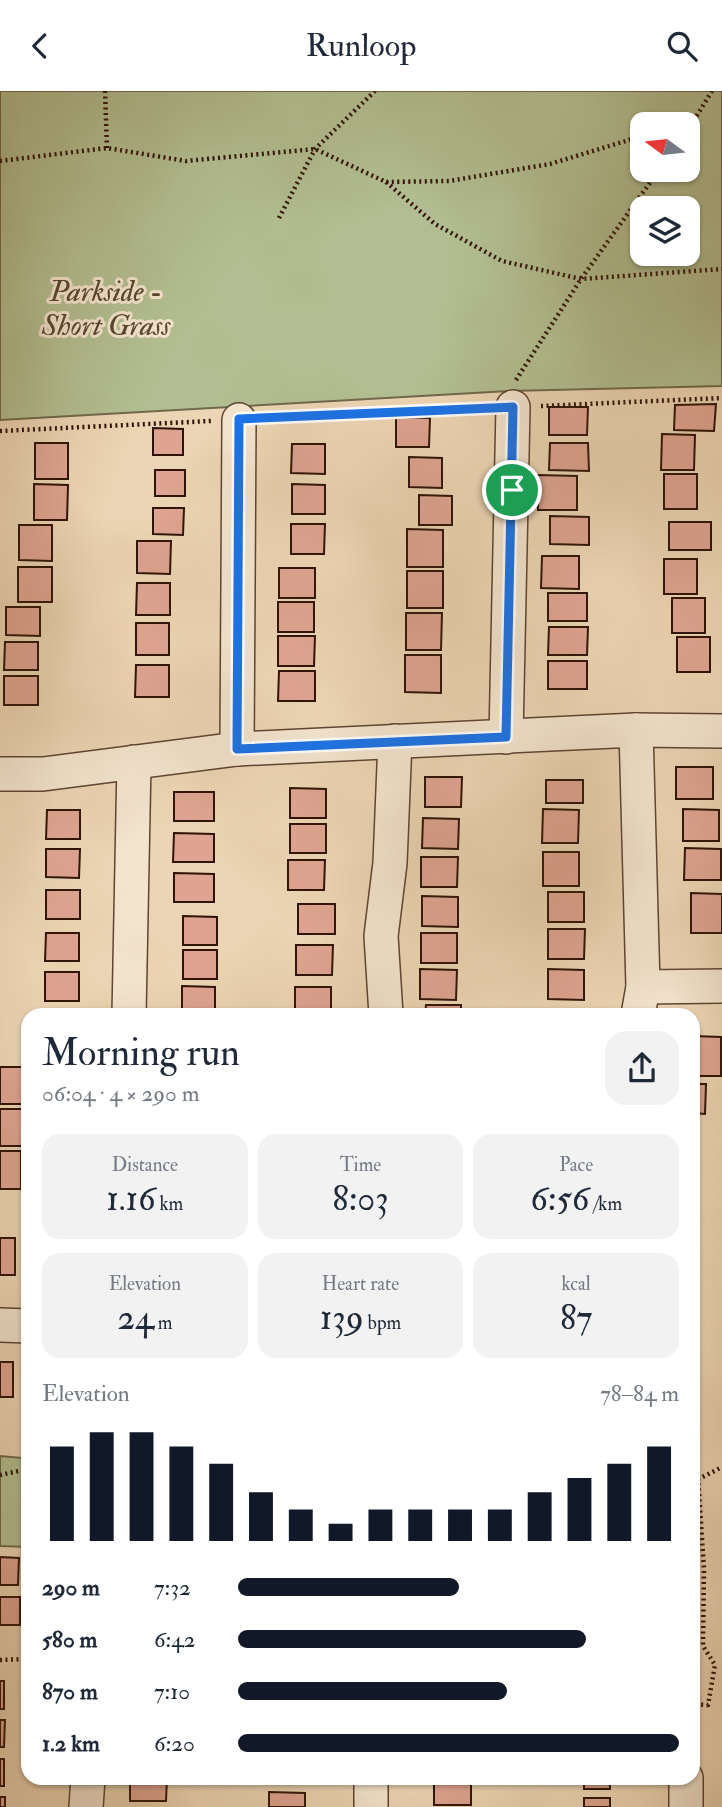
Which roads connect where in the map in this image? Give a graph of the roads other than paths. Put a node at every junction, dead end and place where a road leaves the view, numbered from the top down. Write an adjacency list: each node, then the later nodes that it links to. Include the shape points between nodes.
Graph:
1 (511, 399): 5 (street)
2 (239, 419): 7 (street)
3 (636, 730): 4 (street); 5 (street); 11 (street)
4 (722, 731)
5 (506, 737): 6 (street)
6 (395, 741): 7 (street); 13 (street, via 390,863 381,936)
7 (237, 749): 8 (street)
8 (134, 762): 9 (street, via 43,774); 12 (street)
9 (0, 774)
10 (722, 986): 11 (street)
11 (640, 1001)
12 (129, 1008)
13 (386, 1008)
14 (0, 1325): 15 (street)
15 (21, 1326)
16 (88, 1785): 19 (street)
17 (371, 1785): 20 (street)
18 (686, 1785): 21 (street)
19 (86, 1807)
20 (371, 1807)
21 (686, 1807)

